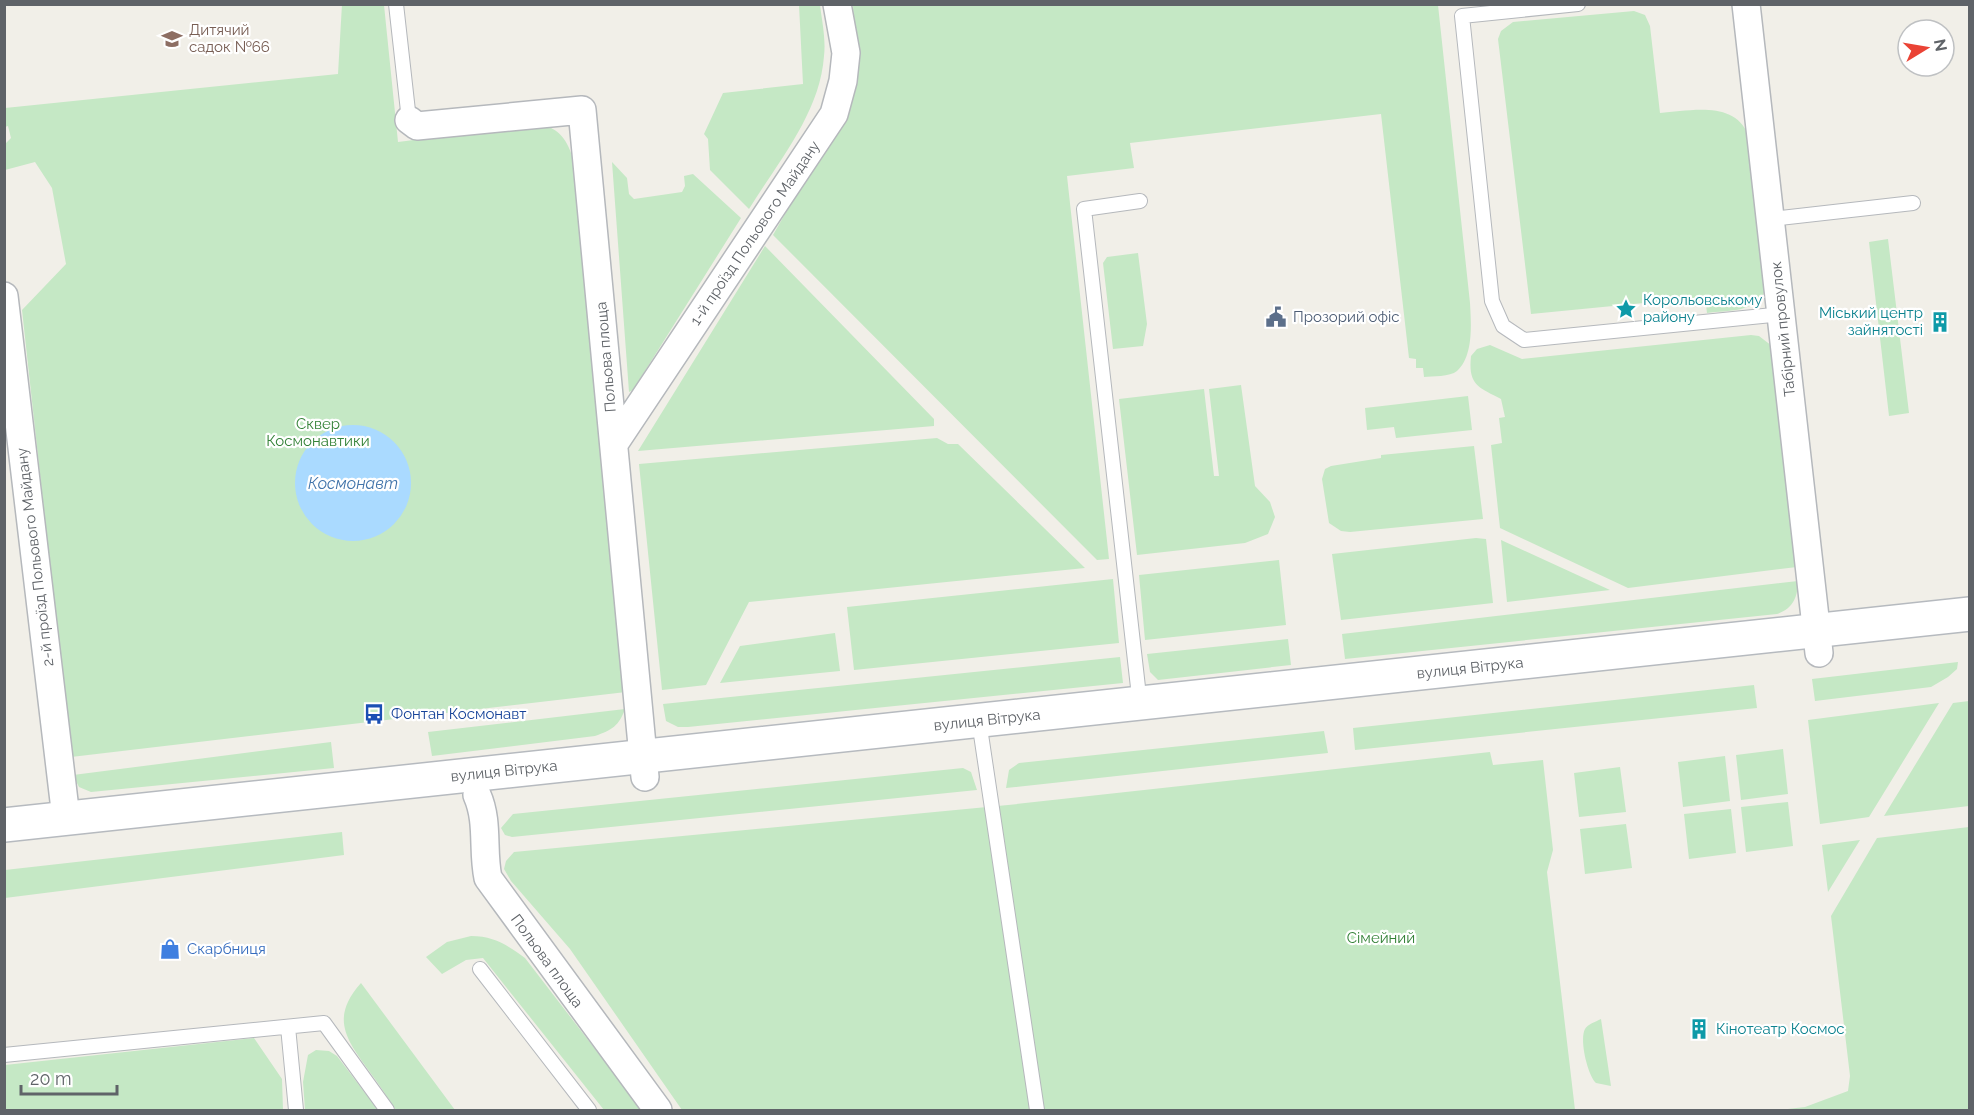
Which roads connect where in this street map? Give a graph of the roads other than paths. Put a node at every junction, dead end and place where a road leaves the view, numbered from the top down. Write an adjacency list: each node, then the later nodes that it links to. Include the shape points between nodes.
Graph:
1 (396, 4): 5 (lane)
2 (837, 4): 11 (street, 1-й проїзд Польового Майдану, via 846,53 834,114)
3 (1578, 4): 10 (lane, via 1462,16 1492,301 1503,326 1524,340)
4 (1746, 4): 8 (street, Табірний провулок)
5 (409, 120): 11 (street, Польова площа, via 417,126 582,110)
6 (1140, 201): 15 (lane, via 1084,209)
7 (1912, 203): 8 (lane)
8 (1771, 219): 10 (street, Табірний провулок)
9 (4, 296): 19 (street, 2-й проїзд Польового Майдану)
10 (1782, 315): 14 (street, Табірний провулок)
11 (614, 444): 17 (street, Польова площа)
12 (1970, 614): 14 (main road, вулиця Вітрука)
13 (1970, 636): 14 (main road, вулиця Вітрука)
14 (1818, 642): 15 (main road, вулиця Вітрука); 16 (main road, вулиця Вітрука)
15 (1140, 705): 16 (main road, вулиця Вітрука)
16 (980, 732): 17 (main road, вулиця Вітрука); 29 (lane)
17 (643, 766): 18 (main road, вулиця Вітрука); 19 (main road, вулиця Вітрука)
18 (477, 795): 21 (main road, вулиця Вітрука); 28 (street, Польова площа, via 483,810 488,878)
19 (66, 818): 20 (main road, вулиця Вітрука)
20 (4, 825)
21 (4, 845)
22 (480, 969): 27 (lane)
23 (288, 1027): 24 (lane); 25 (lane); 26 (lane, via 324,1023)
24 (4, 1055)
25 (296, 1110)
26 (387, 1110)
27 (589, 1110)
28 (658, 1110)
29 (1037, 1110)

